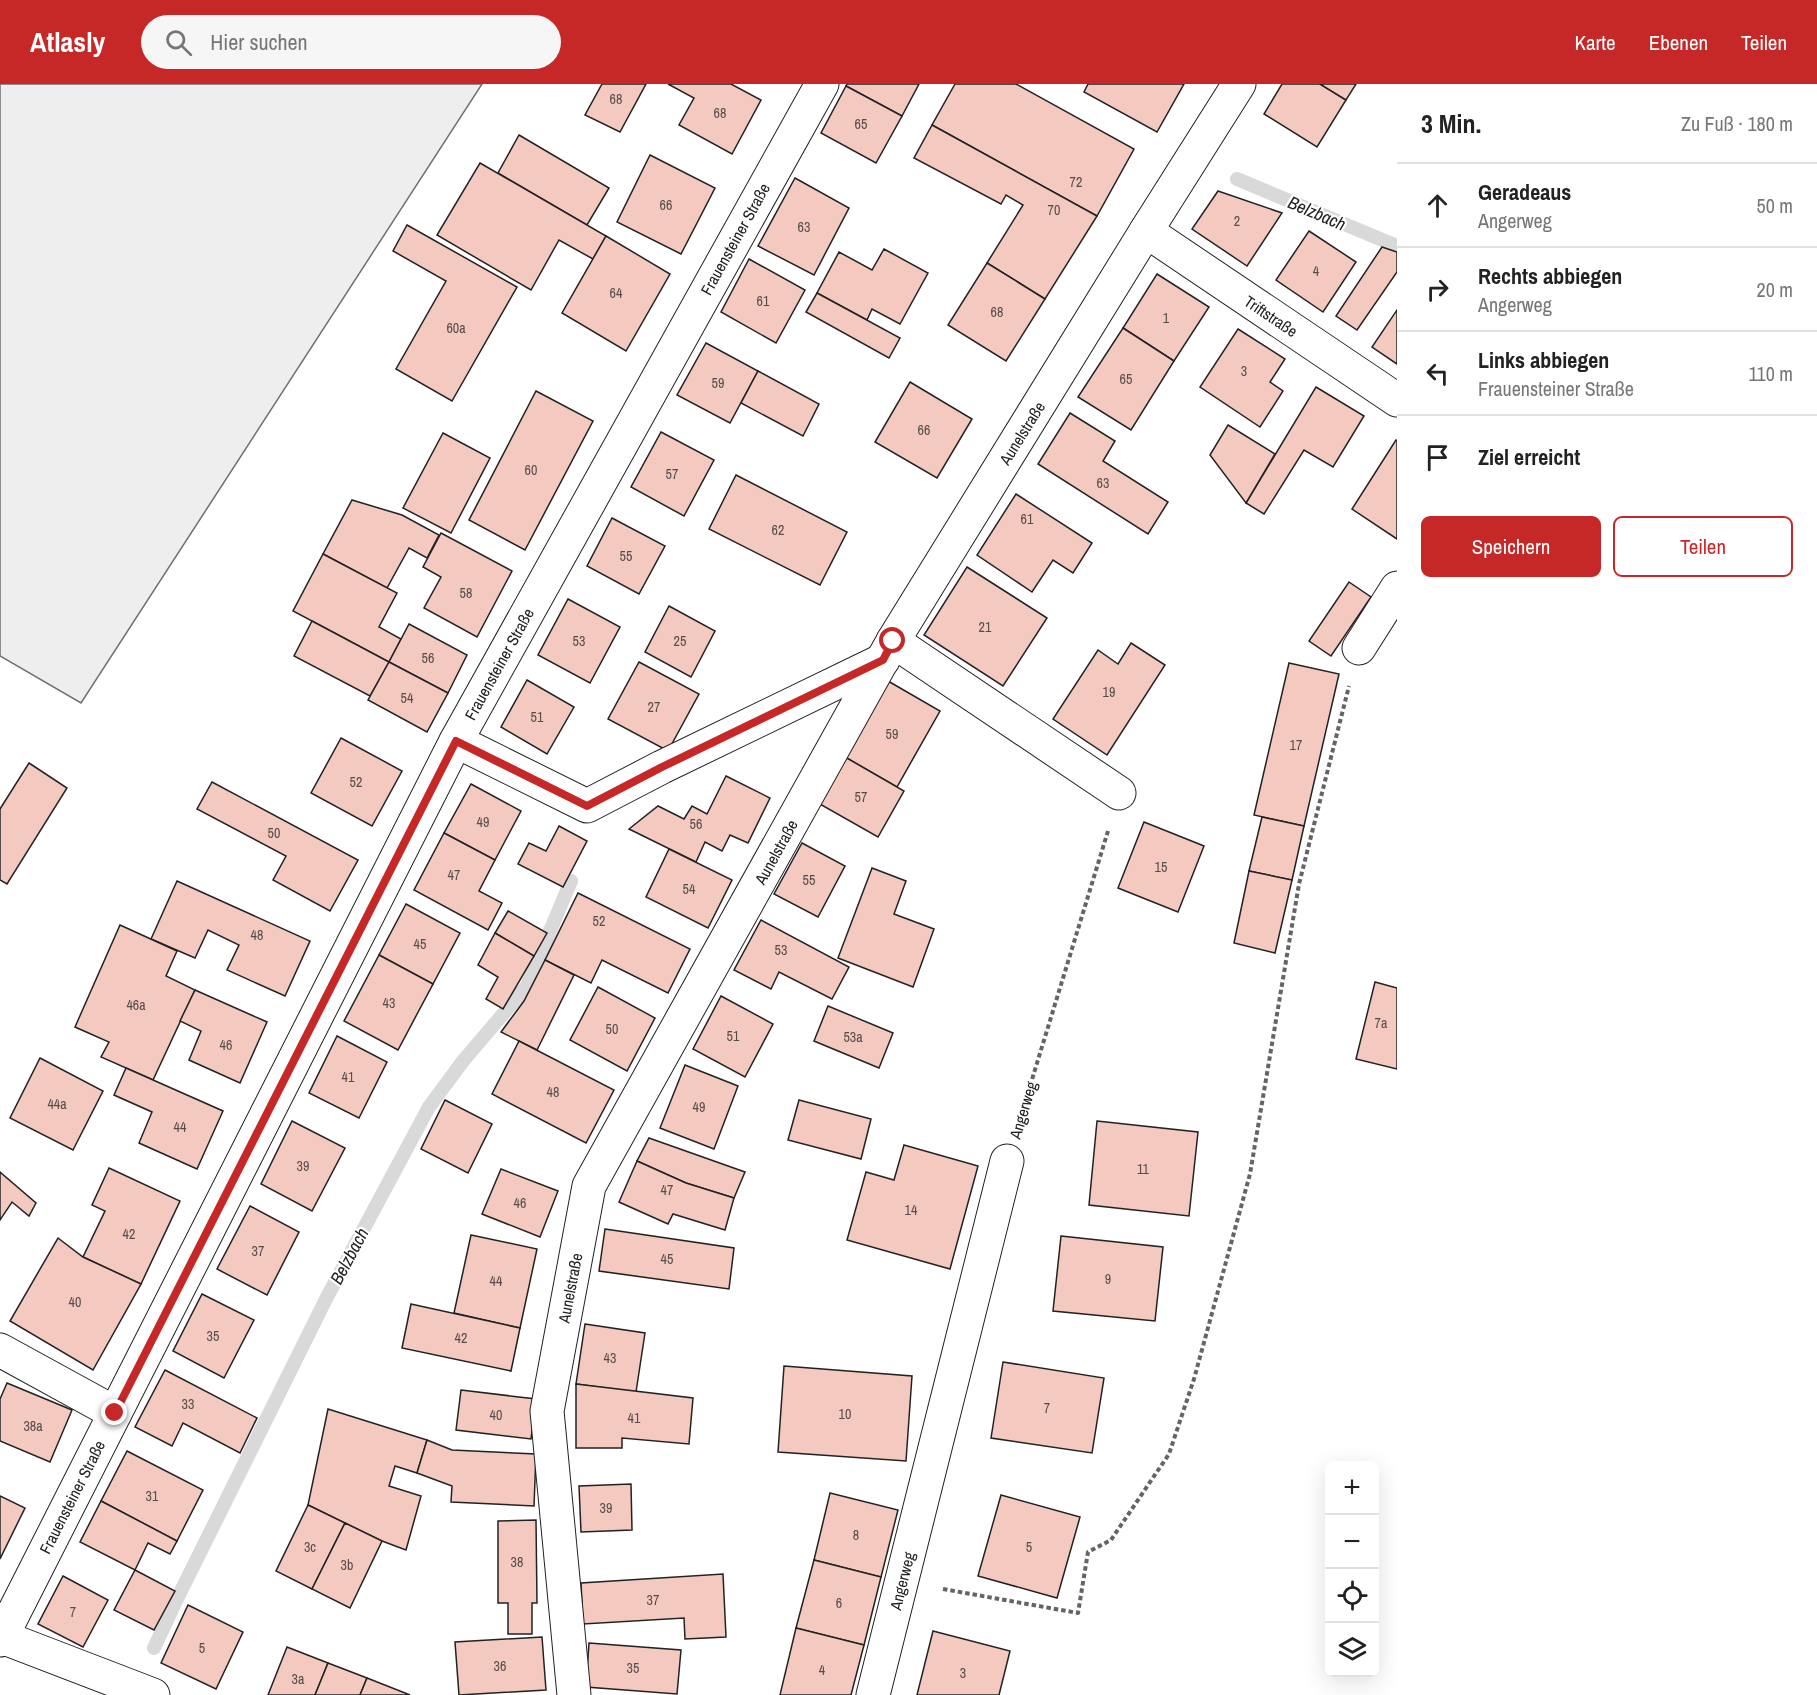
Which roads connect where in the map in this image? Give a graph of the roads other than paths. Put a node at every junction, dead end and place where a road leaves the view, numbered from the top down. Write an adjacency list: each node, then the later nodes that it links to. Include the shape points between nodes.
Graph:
1 (822, 84): 8 (street, Frauensteiner Straße)
2 (1239, 84): 3 (street, Aunelstraße)
3 (1146, 231): 4 (street, Triftstraße); 7 (street, Aunelstraße)
4 (1397, 400)
5 (1397, 588): 6 (street)
6 (1359, 648)
7 (888, 651): 8 (street, via 587,806); 9 (street); 15 (street, Aunelstraße, via 589,1186 548,1411)
8 (456, 741): 12 (street, Frauensteiner Straße)
9 (1119, 793)
10 (1007, 1161): 16 (street, Angerweg)
11 (0, 1350): 12 (street)
12 (115, 1413): 13 (street, Frauensteiner Straße)
13 (1, 1638): 14 (street)
14 (153, 1695)
15 (574, 1695)
16 (873, 1695)

